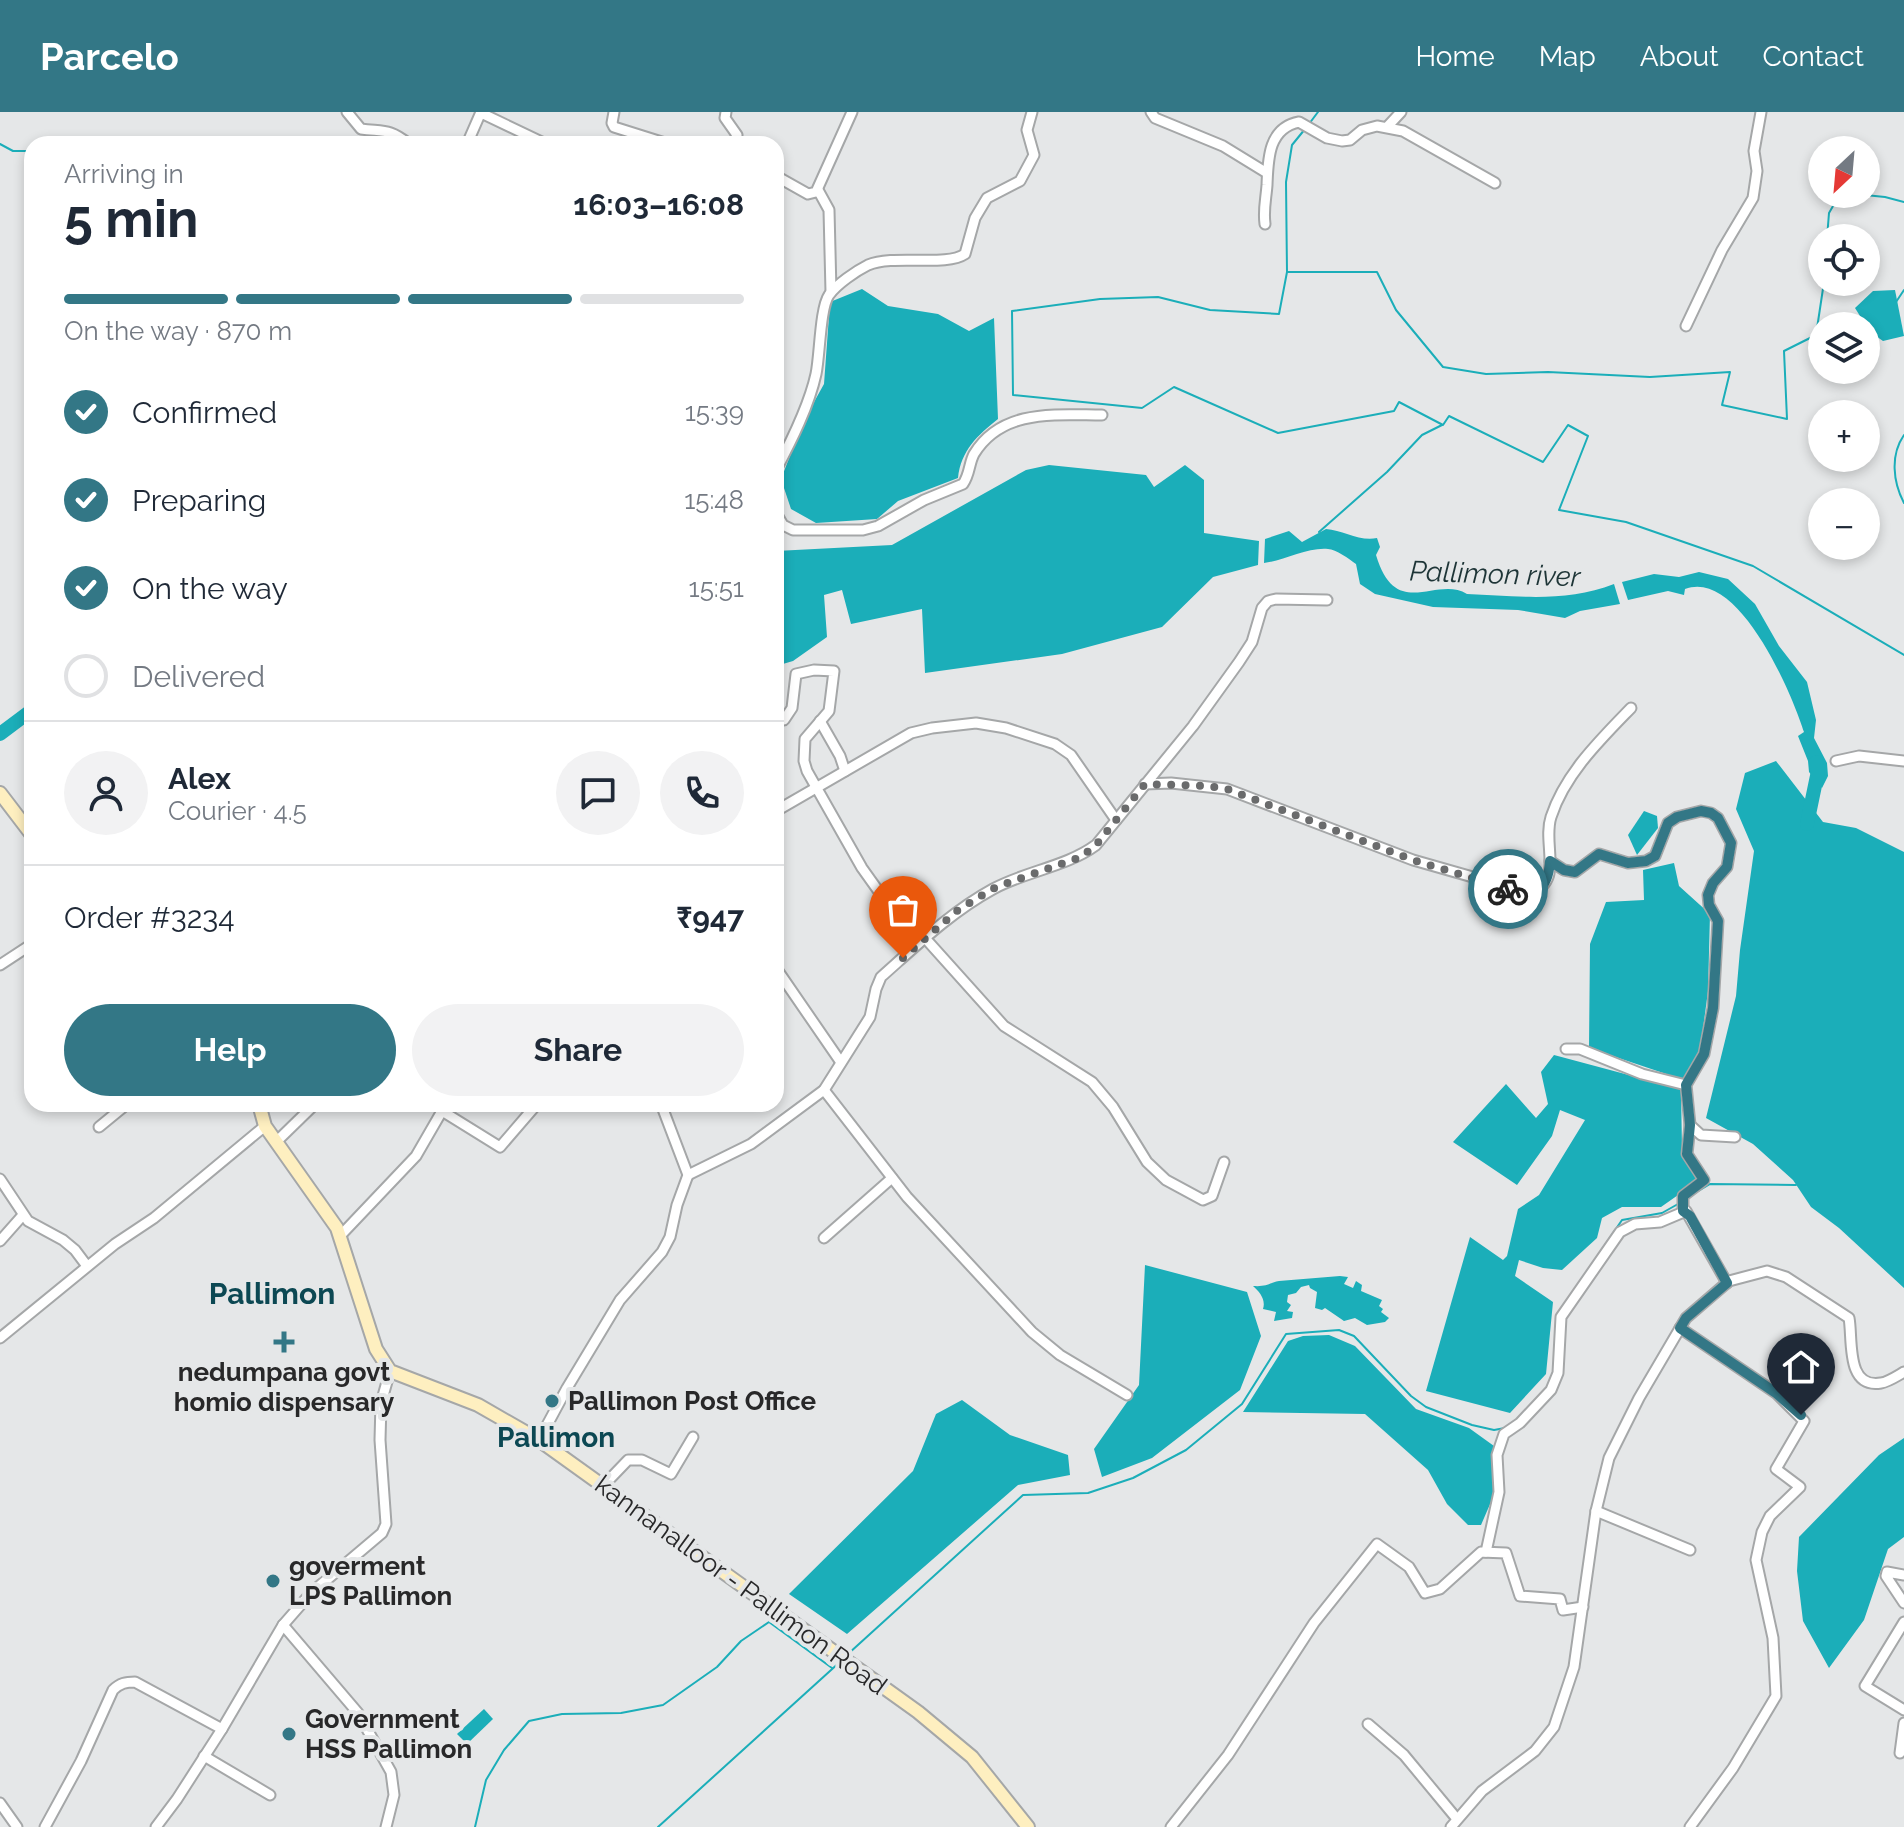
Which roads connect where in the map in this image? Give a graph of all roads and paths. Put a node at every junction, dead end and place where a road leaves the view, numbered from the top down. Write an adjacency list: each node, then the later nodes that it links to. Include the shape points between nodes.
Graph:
1 (347, 112): 11 (street, via 361,129 384,129)
2 (614, 112): 14 (street, via 614,127)
3 (726, 112): 15 (street)
4 (852, 112): 19 (street)
5 (1032, 112): 21 (street, via 1027,130 1034,155 1020,181 987,198 965,254 882,261)
6 (1151, 112): 16 (street)
7 (1401, 112): 10 (street)
8 (1761, 112): 22 (street, via 1753,198)
9 (481, 113): 12 (street); 13 (street)
10 (1387, 127): 16 (street, via 1362,130 1342,141 1299,122 1283,129 1270,147); 18 (street)
11 (399, 136)
12 (471, 136)
13 (529, 136)
14 (643, 136)
15 (737, 136)
16 (1267, 173): 20 (street)
17 (784, 180): 19 (street, via 808,194)
18 (1495, 183)
19 (818, 190): 21 (street, via 829,210)
20 (1265, 224)
21 (831, 292): 24 (street, via 811,395)
22 (1686, 326)
23 (1102, 415): 25 (street, via 1028,416 1014,422 982,443 963,484 878,526 842,531)
24 (784, 453)
25 (784, 526)
26 (1327, 600): 33 (street, via 1268,601 1239,662)
27 (1631, 708): 39 (street, via 1590,750 1553,809 1546,836)
28 (784, 720): 29 (street, via 792,708 796,674 834,671 831,708)
29 (820, 721): 32 (street); 34 (street, via 805,739 805,766)
30 (1836, 761): 31 (street, via 1859,756)
31 (1904, 761)
32 (845, 771): 34 (street); 37 (street, via 911,733 976,723 1006,728 1063,748)
33 (1145, 784): 37 (street); 39 (street, via 1227,789 1413,860 1512,890 1538,890 1545,884)
34 (816, 788): 36 (street); 40 (street, via 875,887)
35 (0, 793): 38 (street)
36 (784, 806)
37 (1116, 820): 40 (street, via 1081,857 996,887)
38 (24, 824)
39 (1550, 861): 46 (street, via 1575,872 1599,854 1628,863 1646,861 1655,856 1668,823 1677,817 1701,811 1722,823 1731,843 1727,867 1708,895 1718,921 1713,1008 1704,1054)
40 (925, 938): 45 (street, via 881,977 870,1017); 60 (street, via 1004,1026 1092,1082 1147,1162 1166,1180 1207,1199)
41 (24, 949): 42 (street)
42 (0, 965)
43 (784, 980): 45 (street)
44 (1566, 1049): 46 (street, via 1580,1049)
45 (840, 1061): 47 (street)
46 (1686, 1085): 55 (street)
47 (824, 1090): 61 (street, via 751,1144); 62 (street)
48 (117, 1112): 57 (street)
49 (261, 1112): 56 (street)
50 (307, 1112): 59 (street)
51 (441, 1112): 66 (street, via 416,1156)
52 (444, 1112): 53 (street, via 500,1147)
53 (530, 1112)
54 (664, 1112): 61 (street)
55 (1690, 1125): 58 (street, via 1701,1135); 64 (street, via 1688,1159 1704,1180 1683,1196)
56 (265, 1126): 59 (street); 69 (street)
57 (99, 1127)
58 (1735, 1137)
59 (276, 1142): 66 (street)
60 (1224, 1162)
61 (688, 1175): 77 (street, via 662,1252 620,1300)
62 (892, 1178): 67 (street); 75 (street, via 1032,1332)
63 (0, 1179): 65 (street)
64 (1683, 1211): 70 (street); 81 (street, via 1620,1232 1561,1317 1558,1373 1551,1390 1504,1434 1497,1455 1499,1492)
65 (23, 1215): 68 (street); 69 (street, via 63,1240)
66 (340, 1236): 73 (street, via 376,1349)
67 (824, 1238)
68 (0, 1241)
69 (87, 1266): 72 (street)
70 (1727, 1283): 71 (street); 74 (street, via 1755,1272 1786,1277 1849,1318 1856,1373 1880,1383)
71 (1680, 1328): 79 (street, via 1609,1458); 102 (street, via 1776,1393 1804,1421 1776,1469 1800,1487 1770,1516 1756,1560 1773,1638 1776,1696)
72 (0, 1338)
73 (390, 1371): 77 (street, kannanalloor - Pallimon Road, via 478,1405); 86 (street, via 381,1403 380,1440 386,1524)
74 (1904, 1372)
75 (1127, 1395)
76 (693, 1437): 78 (street, via 671,1474 642,1460 628,1460)
77 (539, 1440): 78 (street, kannanalloor - Pallimon Road)
78 (603, 1486): 100 (street, kannanalloor - Pallimon Road, via 918,1712 972,1757)
79 (1596, 1511): 80 (street); 84 (street)
80 (1690, 1550)
81 (1486, 1552): 84 (street, via 1506,1553 1520,1596 1560,1599 1563,1610); 101 (street, via 1440,1589 1425,1593 1409,1567 1377,1544 1314,1623 1228,1755)
82 (1904, 1575): 83 (street, via 1886,1576)
83 (1904, 1603)
84 (1583, 1607): 95 (street, via 1574,1667 1554,1727 1535,1751 1482,1791)
85 (1904, 1622): 87 (street, via 1865,1686)
86 (283, 1625): 90 (street); 99 (street, via 358,1713 391,1772 394,1795)
87 (1904, 1710)
88 (1904, 1723): 91 (street)
89 (1368, 1724): 95 (street, via 1404,1755)
90 (222, 1729): 92 (street); 97 (street, via 135,1682 124,1682 113,1690)
91 (1900, 1753)
92 (204, 1756): 93 (street); 98 (street)
93 (270, 1795)
94 (0, 1803): 96 (street)
95 (1454, 1823)
96 (17, 1827)
97 (45, 1827)
98 (157, 1827)
99 (386, 1827)
100 (1028, 1827)
101 (1171, 1827)
102 (1690, 1827)

